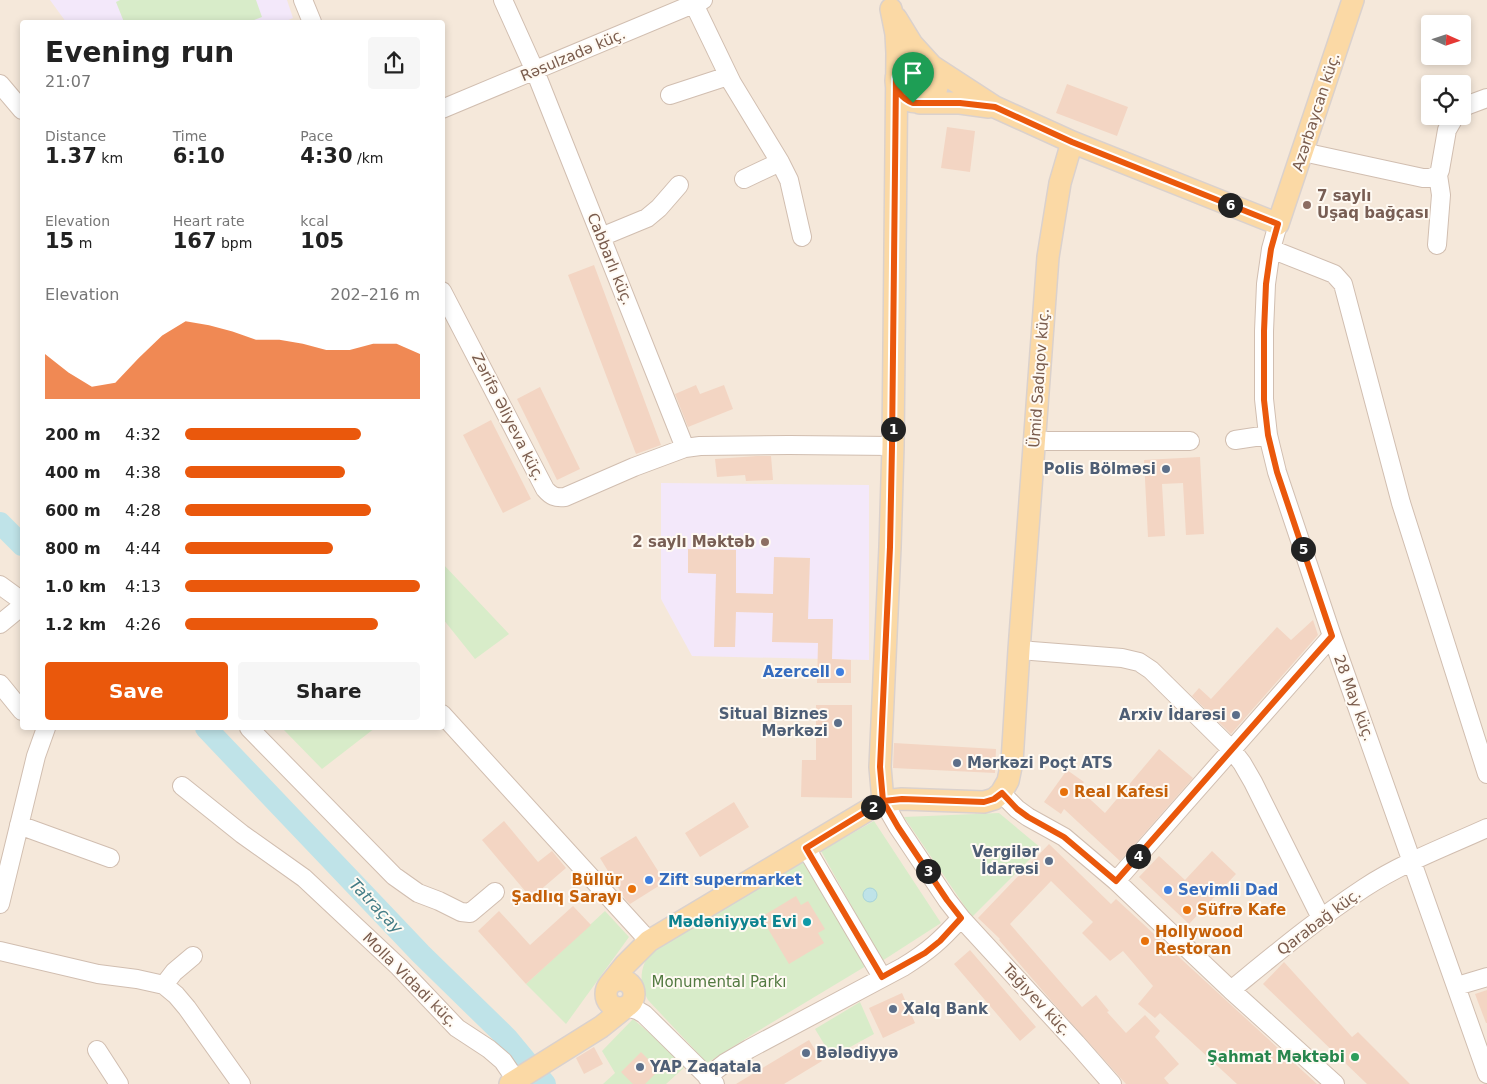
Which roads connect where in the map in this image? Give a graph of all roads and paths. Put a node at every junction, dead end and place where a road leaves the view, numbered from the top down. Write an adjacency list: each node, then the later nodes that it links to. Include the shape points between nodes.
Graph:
1 (303, 0): 6 (street)
2 (503, 0): 8 (street, Cabbarlı küç.)
3 (1353, 0): 21 (main road, Azərbaycan küç.)
4 (696, 1): 8 (street, Rəsulzadə küç.); 9 (street)
5 (889, 5): 7 (main road, via 912,44); 10 (main road, via 896,42)
6 (311, 20)
7 (932, 66): 10 (main road, via 922,60 910,61 900,69); 14 (main road, via 938,76 938,89 931,98); 16 (main road)
8 (535, 71): 18 (street, Rəsulzadə küç.); 27 (street, Cabbarlı küç.)
9 (728, 76): 12 (street); 22 (street)
10 (896, 78): 14 (main road, via 902,97); 36 (main road)
11 (0, 84): 17 (street)
12 (670, 95)
13 (1487, 98): 15 (street)
14 (919, 103): 16 (main road)
15 (1471, 103)
16 (995, 107): 20 (main road)
17 (20, 108)
18 (445, 108)
19 (1450, 125): 23 (street)
20 (1072, 142): 26 (main road); 34 (main road, Ümid Sadıqov küç., via 1060,183 1048,257)
21 (1303, 152): 23 (street, via 1423,178); 26 (main road, Azərbaycan küç.)
22 (780, 162): 24 (street); 28 (street, via 789,180)
23 (1438, 175): 29 (street, via 1441,194)
24 (744, 179)
25 (679, 185): 27 (street, via 647,218)
26 (1278, 224): 30 (street, 28 May küç.)
27 (602, 237): 37 (street, Cabbarlı küç.)
28 (802, 237)
29 (1438, 245)
30 (1271, 249): 32 (street, 28 May küç., via 1264,331 1264,400); 50 (street, via 1334,274 1342,284 1401,503)
31 (445, 297): 37 (street, Zərifə Əliyeva küç., via 551,496 565,497)
32 (1268, 435): 33 (street); 42 (street, 28 May küç., via 1277,472)
33 (1235, 440)
34 (1034, 441): 35 (street); 43 (main road, Ümid Sadıqov küç.)
35 (1190, 441)
36 (892, 446): 37 (street, Zərifə Əliyeva küç.); 53 (main road, via 880,767)
37 (686, 448)
38 (0, 585): 39 (street)
39 (20, 600)
40 (20, 608): 41 (street)
41 (0, 624)
42 (1332, 636): 49 (street); 58 (street, 28 May küç.)
43 (1019, 650): 49 (street, via 1139,662); 52 (main road, Ümid Sadıqov küç., via 1012,762)
44 (0, 684): 45 (street)
45 (20, 709)
46 (445, 717): 64 (street)
47 (43, 730): 54 (street)
48 (251, 730): 60 (street, via 394,876 418,893 470,913)
49 (1232, 750): 59 (street); 63 (street, via 1254,782)
50 (1487, 774)
51 (182, 786): 78 (street, Molla Vidadi küç., via 304,878 399,967 457,1028 489,1049 502,1062)
52 (1002, 793): 53 (main road, via 984,802); 59 (street, via 1017,809 1064,837)
53 (883, 801): 56 (main road); 62 (street, Tağıyev küç.)
54 (19, 825): 57 (street); 61 (street)
55 (1487, 828): 58 (street, Qarabağ küç.)
56 (806, 848): 64 (main road); 67 (street)
57 (110, 858)
58 (1412, 861): 63 (street, Qarabağ küç., via 1364,888); 70 (street, 28 May küç.)
59 (1116, 881): 72 (street)
60 (495, 892)
61 (0, 904)
62 (961, 918): 67 (street, via 925,953); 82 (street, Tağıyev küç.)
63 (1322, 918): 72 (street, Qarabağ küç.)
64 (644, 946): 71 (main road); 73 (main road, via 634,968)
65 (0, 950): 69 (street, via 98,974)
66 (193, 956): 69 (street)
67 (882, 977): 77 (street, via 725,1063)
68 (1487, 977): 70 (street)
69 (164, 985): 81 (street, via 187,1008)
70 (1456, 986): 76 (street, 28 May küç.)
71 (608, 987): 73 (main road, via 620,980 628,983); 74 (main road, via 588,1022)
72 (1231, 990): 79 (street)
73 (630, 999): 74 (main road, via 601,1027); 77 (street, via 637,1010)
74 (567, 1049): 78 (main road)
75 (97, 1050): 80 (street)
76 (1487, 1074)
77 (711, 1080)
78 (513, 1082)
79 (1328, 1082)
80 (119, 1084)
81 (240, 1084)
82 (1112, 1084)

